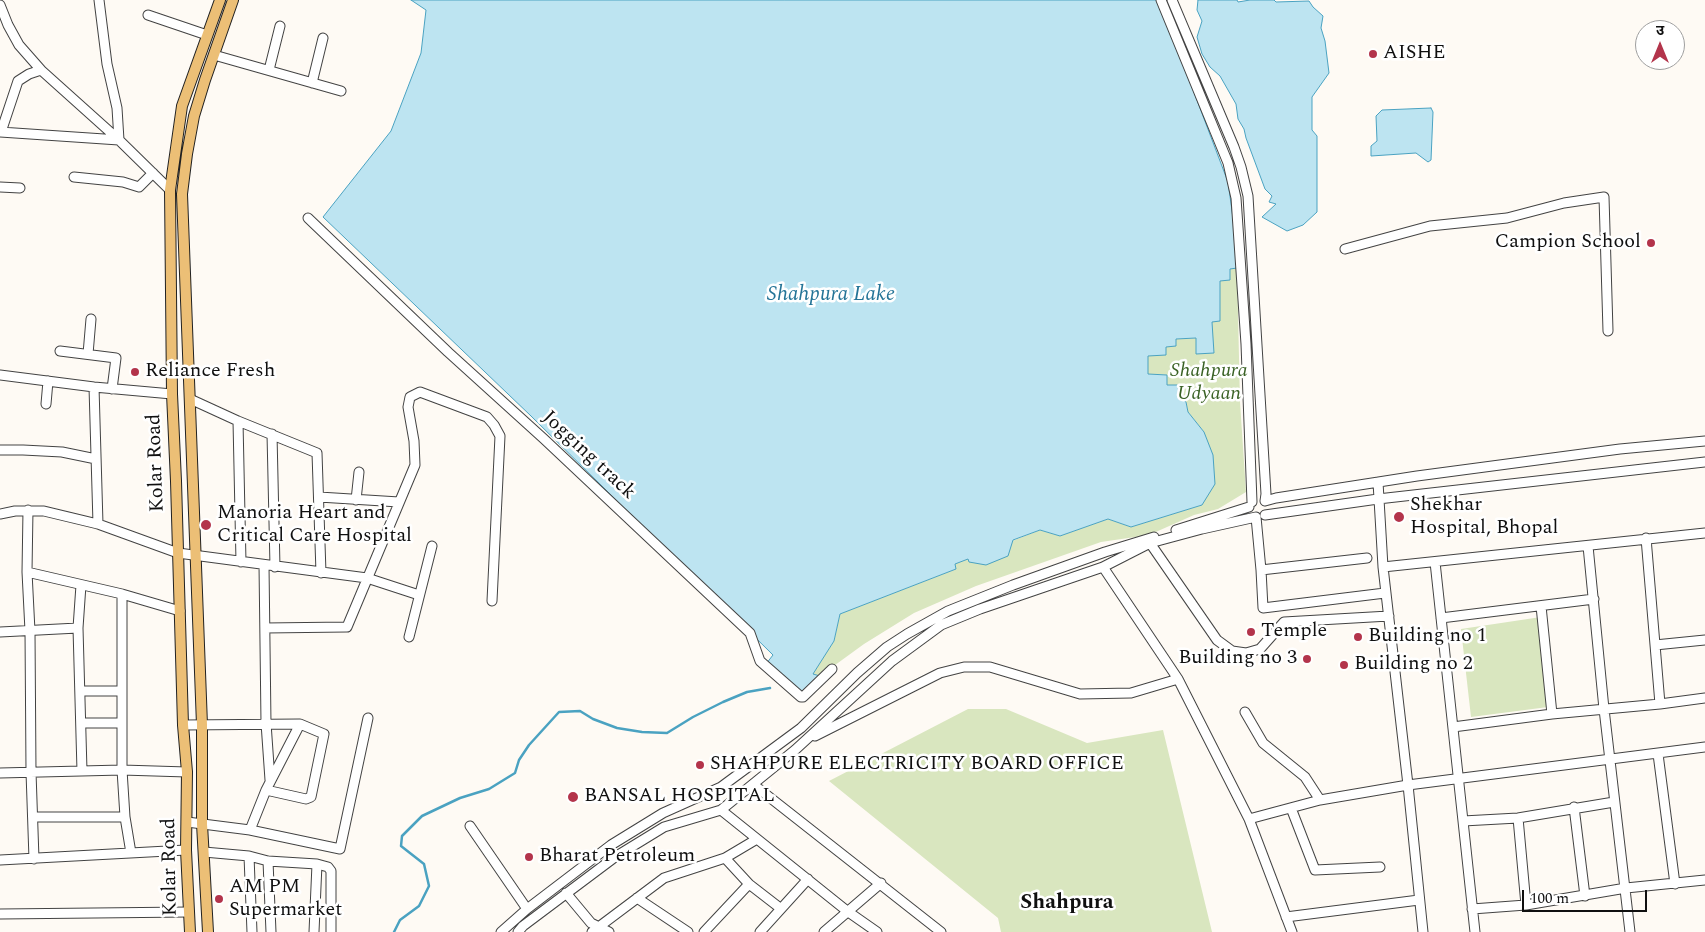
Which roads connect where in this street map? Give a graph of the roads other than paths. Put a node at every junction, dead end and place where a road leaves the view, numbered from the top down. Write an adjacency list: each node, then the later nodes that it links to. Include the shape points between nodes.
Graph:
1 (98, 0): 17 (street, via 106,64 117,108)
2 (220, 0): 9 (main road, Kolar Road)
3 (233, 0): 11 (main road, Kolar Road)
4 (1161, 0): 51 (street, via 1228,163 1235,188 1246,344)
5 (1172, 0): 50 (street, via 1234,147 1248,196)
6 (1, 4): 12 (street, via 19,45)
7 (148, 16): 9 (street)
8 (280, 26): 13 (street)
9 (207, 35): 22 (main road, Kolar Road, via 182,106)
10 (323, 38): 14 (street)
11 (214, 55): 13 (street); 29 (main road, Kolar Road, via 194,116 182,194)
12 (41, 70): 16 (street, via 18,81); 17 (street)
13 (269, 70): 14 (street)
14 (312, 83): 15 (street)
15 (341, 91)
16 (1, 132): 17 (street)
17 (119, 140): 18 (street)
18 (153, 173): 19 (street, via 140,187); 22 (street)
19 (74, 177)
20 (0, 187): 21 (street)
21 (20, 188)
22 (170, 190): 28 (main road, Kolar Road)
23 (308, 218): 91 (street, Jogging track, via 750,633 760,661 801,697)
24 (1345, 249): 26 (street, via 1430,226 1507,218 1564,203 1604,197)
25 (91, 319): 30 (street)
26 (1608, 331)
27 (60, 351): 30 (street)
28 (172, 352): 29 (main road); 35 (main road, Kolar Road)
29 (188, 352): 36 (main road, Kolar Road)
30 (88, 354): 34 (street, via 116,358)
31 (0, 375): 32 (street)
32 (48, 381): 33 (street); 37 (street)
33 (94, 387): 34 (street); 42 (street)
34 (112, 389): 35 (street)
35 (172, 394): 61 (main road, Kolar Road)
36 (190, 399): 38 (street); 62 (main road, Kolar Road)
37 (46, 404)
38 (238, 421): 39 (street); 64 (street)
39 (272, 434): 46 (street, via 317,453); 67 (street)
40 (1705, 441): 45 (street, via 1620,449)
41 (0, 450): 42 (street, via 62,452)
42 (96, 459): 55 (street)
43 (1705, 462): 47 (street)
44 (360, 472): 48 (street)
45 (1378, 482): 47 (street); 50 (street)
46 (319, 497): 48 (street); 72 (street)
47 (1378, 498): 54 (street); 69 (street)
48 (356, 500): 49 (street)
49 (399, 502): 73 (street); 79 (street, via 415,465 408,406 410,397 420,392 487,418 494,425 500,436)
50 (1265, 502): 51 (street, via 1260,498); 54 (street, via 1268,507)
51 (1250, 504): 54 (street, via 1251,513); 108 (street, via 1105,552 948,611 888,647 856,673)
52 (28, 510): 53 (street); 55 (street); 71 (street)
53 (0, 514)
54 (1260, 516): 58 (street); 70 (street)
55 (98, 524): 61 (street)
56 (1705, 533): 57 (street)
57 (1646, 538): 60 (street); 90 (street)
58 (1150, 543): 68 (street); 82 (street, via 1217,640 1232,651 1246,653 1260,649 1284,622)
59 (432, 546): 77 (street)
60 (1588, 546): 65 (street); 78 (street)
61 (178, 553): 62 (street); 81 (main road, Kolar Road)
62 (195, 556): 64 (street); 106 (main road, Kolar Road)
63 (1367, 558): 70 (street)
64 (240, 562): 66 (street)
65 (1435, 562): 69 (street); 83 (street)
66 (264, 565): 67 (street); 85 (street)
67 (275, 567): 72 (street)
68 (1103, 567): 92 (street); 109 (street, via 941,625 892,661)
69 (1382, 567): 75 (street)
70 (1262, 570): 75 (street, via 1263,608)
71 (27, 572): 74 (street); 86 (street)
72 (321, 573): 73 (street)
73 (367, 578): 77 (street); 85 (street, via 347,627)
74 (81, 584): 76 (street); 84 (street)
75 (1385, 592): 82 (street)
76 (122, 594): 81 (street); 94 (street)
77 (419, 595): 88 (street)
78 (1594, 599): 80 (street); 97 (street)
79 (492, 601)
80 (1541, 606): 83 (street); 99 (street)
81 (180, 611): 105 (main road, Kolar Road)
82 (1389, 616): 121 (street)
83 (1441, 618): 107 (street)
84 (78, 628): 86 (street); 93 (street)
85 (265, 628): 103 (street)
86 (30, 630): 87 (street); 115 (street)
87 (0, 632)
88 (409, 637)
89 (1705, 640): 90 (street)
90 (1655, 645): 96 (street)
91 (832, 669)
92 (1178, 679): 109 (street, via 1131,693 1080,694 990,667 964,667 940,673); 131 (street)
93 (80, 691): 94 (street); 101 (street)
94 (121, 691): 102 (street)
95 (1705, 698): 96 (street)
96 (1660, 704): 97 (street)
97 (1604, 709): 99 (street); 112 (street)
98 (1246, 712): 123 (street, via 1263,743 1305,777)
99 (1552, 714): 107 (street)
100 (368, 718): 136 (street, via 340,849)
101 (81, 723): 102 (street); 114 (street)
102 (121, 723): 113 (street)
103 (266, 723): 104 (street); 106 (street); 119 (street)
104 (300, 724): 119 (street); 122 (street, via 324,734 311,797 306,799)
105 (183, 725): 106 (street); 116 (main road, Kolar Road)
106 (202, 725): 134 (main road, Kolar Road)
107 (1453, 727): 118 (street)
108 (801, 728): 109 (street); 160 (street, via 721,786 663,813 611,845)
109 (804, 741): 120 (street)
110 (1705, 747): 111 (street)
111 (1658, 754): 112 (street); 152 (street)
112 (1610, 759): 118 (street); 124 (street)
113 (122, 770): 114 (street); 116 (street); 129 (street)
114 (82, 771): 115 (street)
115 (30, 772): 117 (street); 128 (street)
116 (187, 772): 133 (main road, Kolar Road)
117 (0, 773)
118 (1458, 778): 121 (street); 132 (street)
119 (270, 781): 122 (street)
120 (754, 785): 127 (street); 150 (street)
121 (1408, 785): 123 (street); 157 (street)
122 (266, 790): 136 (street)
123 (1320, 800): 126 (street)
124 (1614, 802): 125 (street); 153 (street)
125 (1574, 807): 130 (street); 155 (street)
126 (1292, 808): 131 (street); 147 (street, via 1315,870)
127 (721, 810): 137 (street); 154 (street, via 664,827)
128 (33, 817): 129 (street); 143 (street)
129 (125, 817): 140 (street)
130 (1518, 818): 132 (street); 158 (street)
131 (1249, 819): 165 (street)
132 (1463, 821): 161 (street)
133 (187, 822): 134 (street); 138 (main road, Kolar Road)
134 (202, 824): 136 (street); 139 (main road, Kolar Road)
135 (470, 826): 160 (street)
136 (250, 830)
137 (758, 839): 142 (street); 148 (street)
138 (186, 850): 139 (main road); 140 (street); 163 (main road, Kolar Road)
139 (204, 852): 141 (street); 168 (main road, Kolar Road)
140 (131, 853): 143 (street)
141 (249, 856): 145 (street); 169 (street)
142 (725, 858): 151 (street); 156 (street, via 664,878)
143 (34, 859): 144 (street)
144 (0, 860)
145 (268, 861): 146 (street); 170 (street)
146 (317, 864): 171 (street); 172 (street, via 328,866 331,871)
147 (1380, 867)
148 (808, 879): 159 (street); 162 (street)
149 (1705, 880): 152 (street)
150 (881, 883): 162 (street); 181 (street)
151 (749, 884): 159 (street); 177 (street)
152 (1675, 884): 153 (street)
153 (1626, 888): 155 (street); 185 (street)
154 (566, 893): 166 (street, via 590,923); 174 (street)
155 (1585, 896): 158 (street)
156 (637, 898): 166 (street); 176 (street)
157 (1419, 900): 165 (street); 183 (street)
158 (1526, 904): 161 (street)
159 (780, 908): 178 (street)
160 (527, 909): 173 (street)
161 (1472, 909): 184 (street)
162 (847, 911): 179 (street); 180 (street)
163 (188, 912): 164 (street); 167 (main road, Kolar Road)
164 (0, 914)
165 (1286, 917): 182 (street)
166 (605, 930): 175 (street)
167 (190, 932)
168 (208, 932)
169 (252, 932)
170 (271, 932)
171 (314, 932)
172 (330, 932)
173 (501, 932)
174 (518, 932)
175 (592, 932)
176 (688, 932)
177 (704, 932)
178 (760, 932)
179 (824, 932)
180 (877, 932)
181 (941, 932)
182 (1292, 932)
183 (1423, 932)
184 (1475, 932)
185 (1630, 932)

